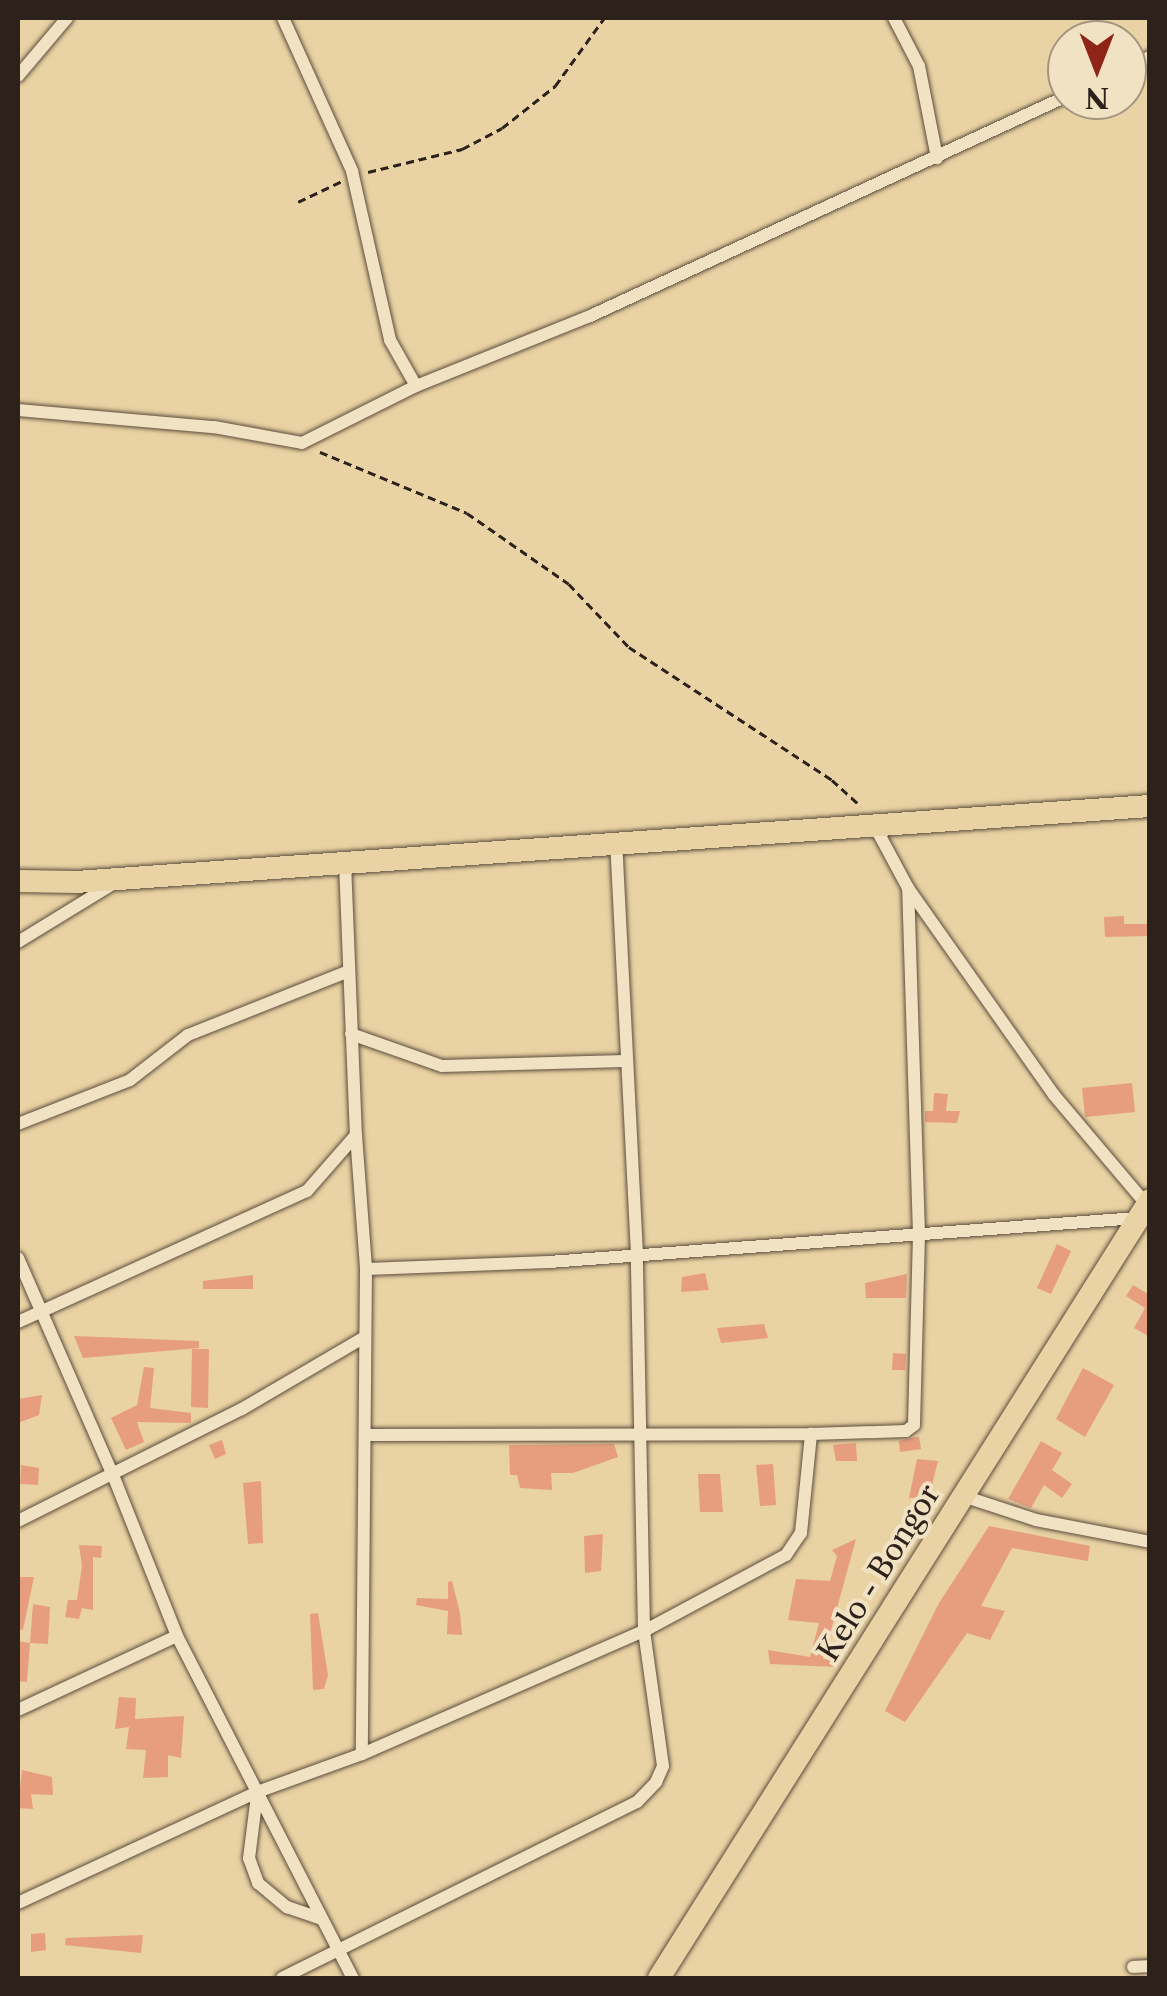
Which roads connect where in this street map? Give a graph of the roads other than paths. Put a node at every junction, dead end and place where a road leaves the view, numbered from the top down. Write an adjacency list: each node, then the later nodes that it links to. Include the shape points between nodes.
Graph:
1 (67, 18): 4 (street)
2 (283, 18): 7 (street, via 352,172 390,340)
3 (894, 18): 6 (street, via 919,66)
4 (18, 76)
5 (1047, 106): 6 (street)
6 (938, 158): 7 (street, via 588,317)
7 (416, 386): 8 (street, via 302,442 214,427)
8 (18, 410)
9 (1150, 806): 10 (highway)
10 (873, 823): 11 (highway); 15 (street)
11 (616, 842): 12 (highway); 19 (street)
12 (345, 863): 13 (highway); 17 (street)
13 (122, 878): 14 (highway); 16 (street)
14 (18, 881)
15 (908, 888): 22 (street, via 1054,1095); 23 (street)
16 (18, 942)
17 (349, 971): 18 (street); 20 (street, via 188,1036 130,1080)
18 (352, 1034): 19 (street, via 442,1066); 21 (street)
19 (625, 1061): 24 (street)
20 (18, 1124)
21 (356, 1135): 26 (street); 27 (street, via 306,1191)
22 (1146, 1210): 23 (street); 34 (highway, Kelo - Bongor)
23 (918, 1234): 24 (street); 31 (street, via 914,1425 906,1431)
24 (637, 1254): 26 (street); 30 (street)
25 (18, 1258): 27 (street)
26 (366, 1269): 29 (street)
27 (43, 1310): 28 (street); 33 (street)
28 (18, 1322)
29 (363, 1338): 32 (street); 33 (street)
30 (643, 1432): 31 (street); 32 (street); 37 (street)
31 (812, 1434): 37 (street, via 796,1546)
32 (367, 1435): 40 (street)
33 (113, 1475): 35 (street); 38 (street)
34 (963, 1496): 36 (street, via 1036,1520); 49 (highway, Kelo - Bongor)
35 (18, 1521)
36 (1150, 1542)
37 (644, 1631): 40 (street); 44 (street, via 663,1766 637,1802)
38 (177, 1636): 39 (street); 41 (street)
39 (18, 1710)
40 (362, 1754): 41 (street)
41 (257, 1792): 42 (street); 43 (street); 43 (street, via 249,1858 258,1883 287,1907)
42 (18, 1902)
43 (322, 1919): 44 (street)
44 (339, 1952): 47 (street); 48 (street)
45 (1150, 1966): 46 (street)
46 (1133, 1967)
47 (282, 1978)
48 (353, 1978)
49 (658, 1978)

